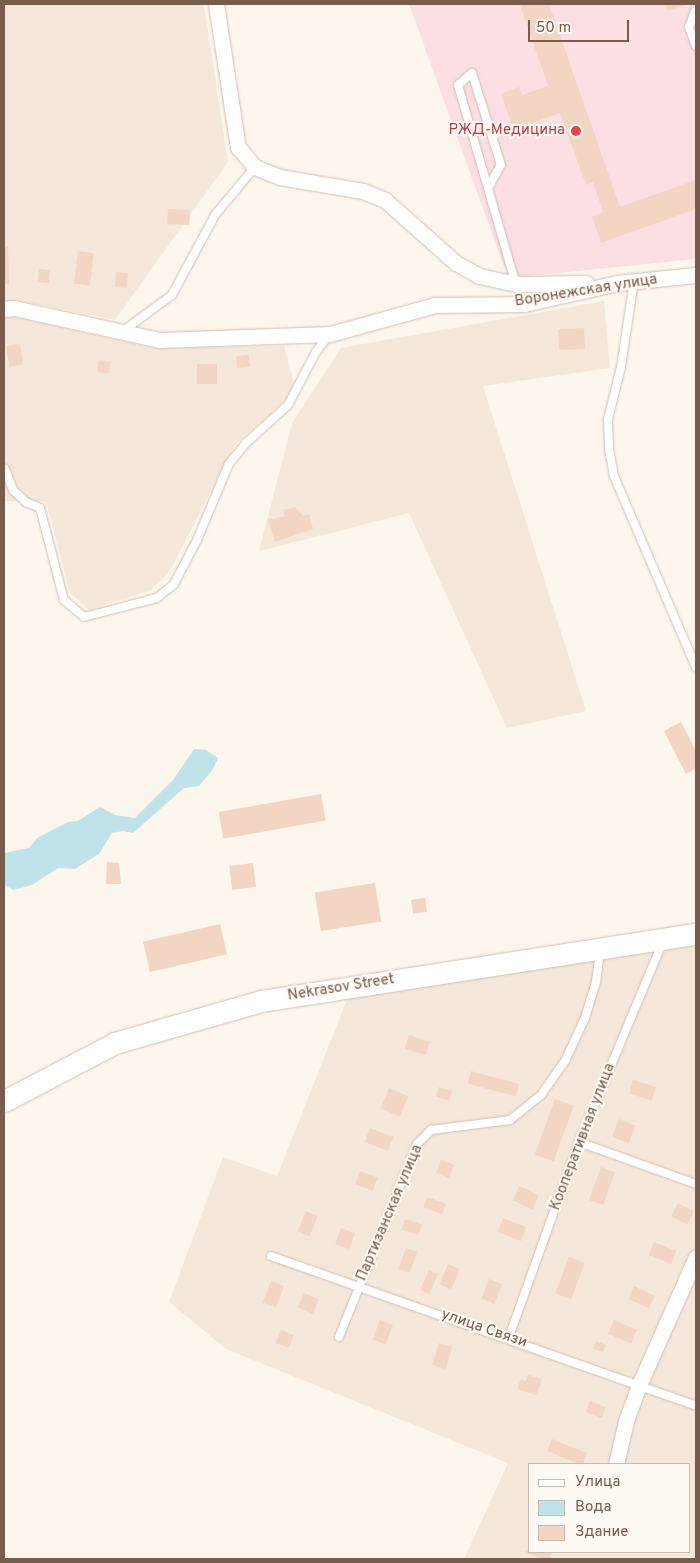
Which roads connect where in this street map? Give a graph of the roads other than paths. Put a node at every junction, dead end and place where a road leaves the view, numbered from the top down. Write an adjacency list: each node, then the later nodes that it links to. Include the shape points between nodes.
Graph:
1 (216, 4): 4 (street, via 238,147)
2 (696, 9): 3 (lane, via 689,27)
3 (696, 46)
4 (254, 167): 9 (street, via 280,177 363,191 385,200 456,263 479,276); 11 (lane, via 215,215 172,295)
5 (488, 188): 5 (lane, via 458,85 472,73 501,165); 9 (lane)
6 (696, 275): 7 (street, Воронежская улица)
7 (634, 281): 8 (street, Воронежская улица); 14 (lane, via 621,367 608,419 609,450 614,476)
8 (617, 283): 9 (street); 12 (street, Воронежская улица, via 524,304 435,305)
9 (516, 284)
10 (4, 309): 11 (street, Воронежская улица, via 14,308)
11 (122, 332): 12 (street, Воронежская улица, via 159,340)
12 (330, 334): 13 (lane, via 316,352 288,405 246,443 229,464 178,575 157,598 84,617 70,606 64,600 40,508 26,502 13,490)
13 (6, 469)
14 (696, 667)
15 (696, 934): 16 (main road, Nekrasov Street)
16 (664, 940): 17 (main road, Nekrasov Street); 19 (lane, Кооперативная улица)
17 (600, 947): 18 (main road, Nekrasov Street, via 261,1001 115,1043); 23 (lane, Партизанская улица, via 596,981 585,1018 565,1061 546,1088 510,1120 431,1130 417,1144)
18 (4, 1101)
19 (579, 1142): 20 (lane); 25 (lane, Кооперативная улица)
20 (696, 1184)
21 (271, 1256): 23 (lane, улица Связи)
22 (696, 1257): 26 (street)
23 (358, 1286): 24 (lane, Партизанская улица); 25 (lane, улица Связи)
24 (339, 1337)
25 (508, 1337): 26 (lane, улица Связи)
26 (639, 1386): 27 (lane, улица Связи); 28 (street, via 626,1421)
27 (696, 1406)
28 (616, 1463)

